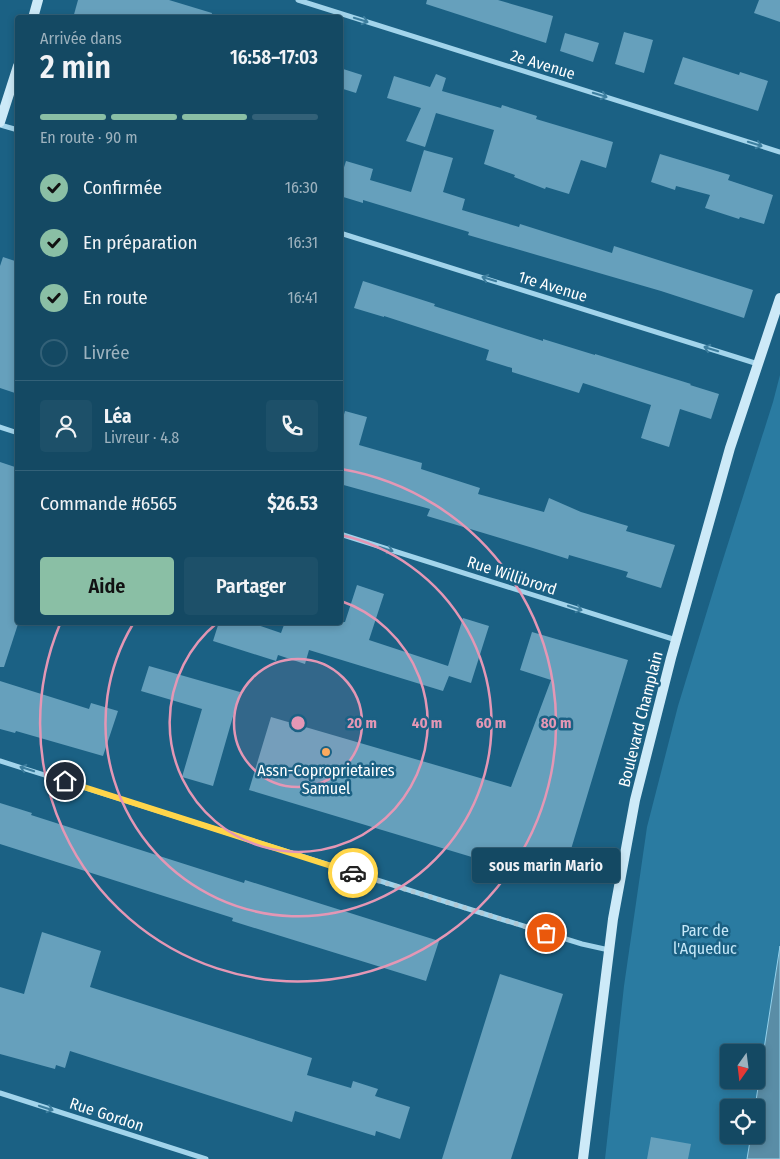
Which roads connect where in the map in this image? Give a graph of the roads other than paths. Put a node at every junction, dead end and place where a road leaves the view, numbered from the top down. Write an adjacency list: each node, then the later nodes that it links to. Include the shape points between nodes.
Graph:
1 (38, 0): 3 (main road)
2 (298, 0): 7 (street, 2e Avenue, one-way to 7)
3 (34, 15)
4 (15, 76): 5 (main road)
5 (0, 123): 6 (street)
6 (15, 129)
7 (780, 152)
8 (343, 233): 10 (street, 1re Avenue, one-way to 8)
9 (780, 298): 10 (main road, Boulevard Champlain)
10 (758, 364): 14 (main road, Boulevard Champlain, via 730,448)
11 (0, 427): 12 (street)
12 (15, 431)
13 (343, 535): 14 (street, Rue Willibrord, one-way to 14)
14 (676, 640): 16 (main road, Boulevard Champlain, via 627,835)
15 (0, 761): 16 (street, one-way to 15, via 519,925)
16 (609, 950): 19 (main road, Boulevard Champlain)
17 (0, 1093): 18 (street, Rue Gordon, one-way to 18)
18 (206, 1159)
19 (583, 1159)

